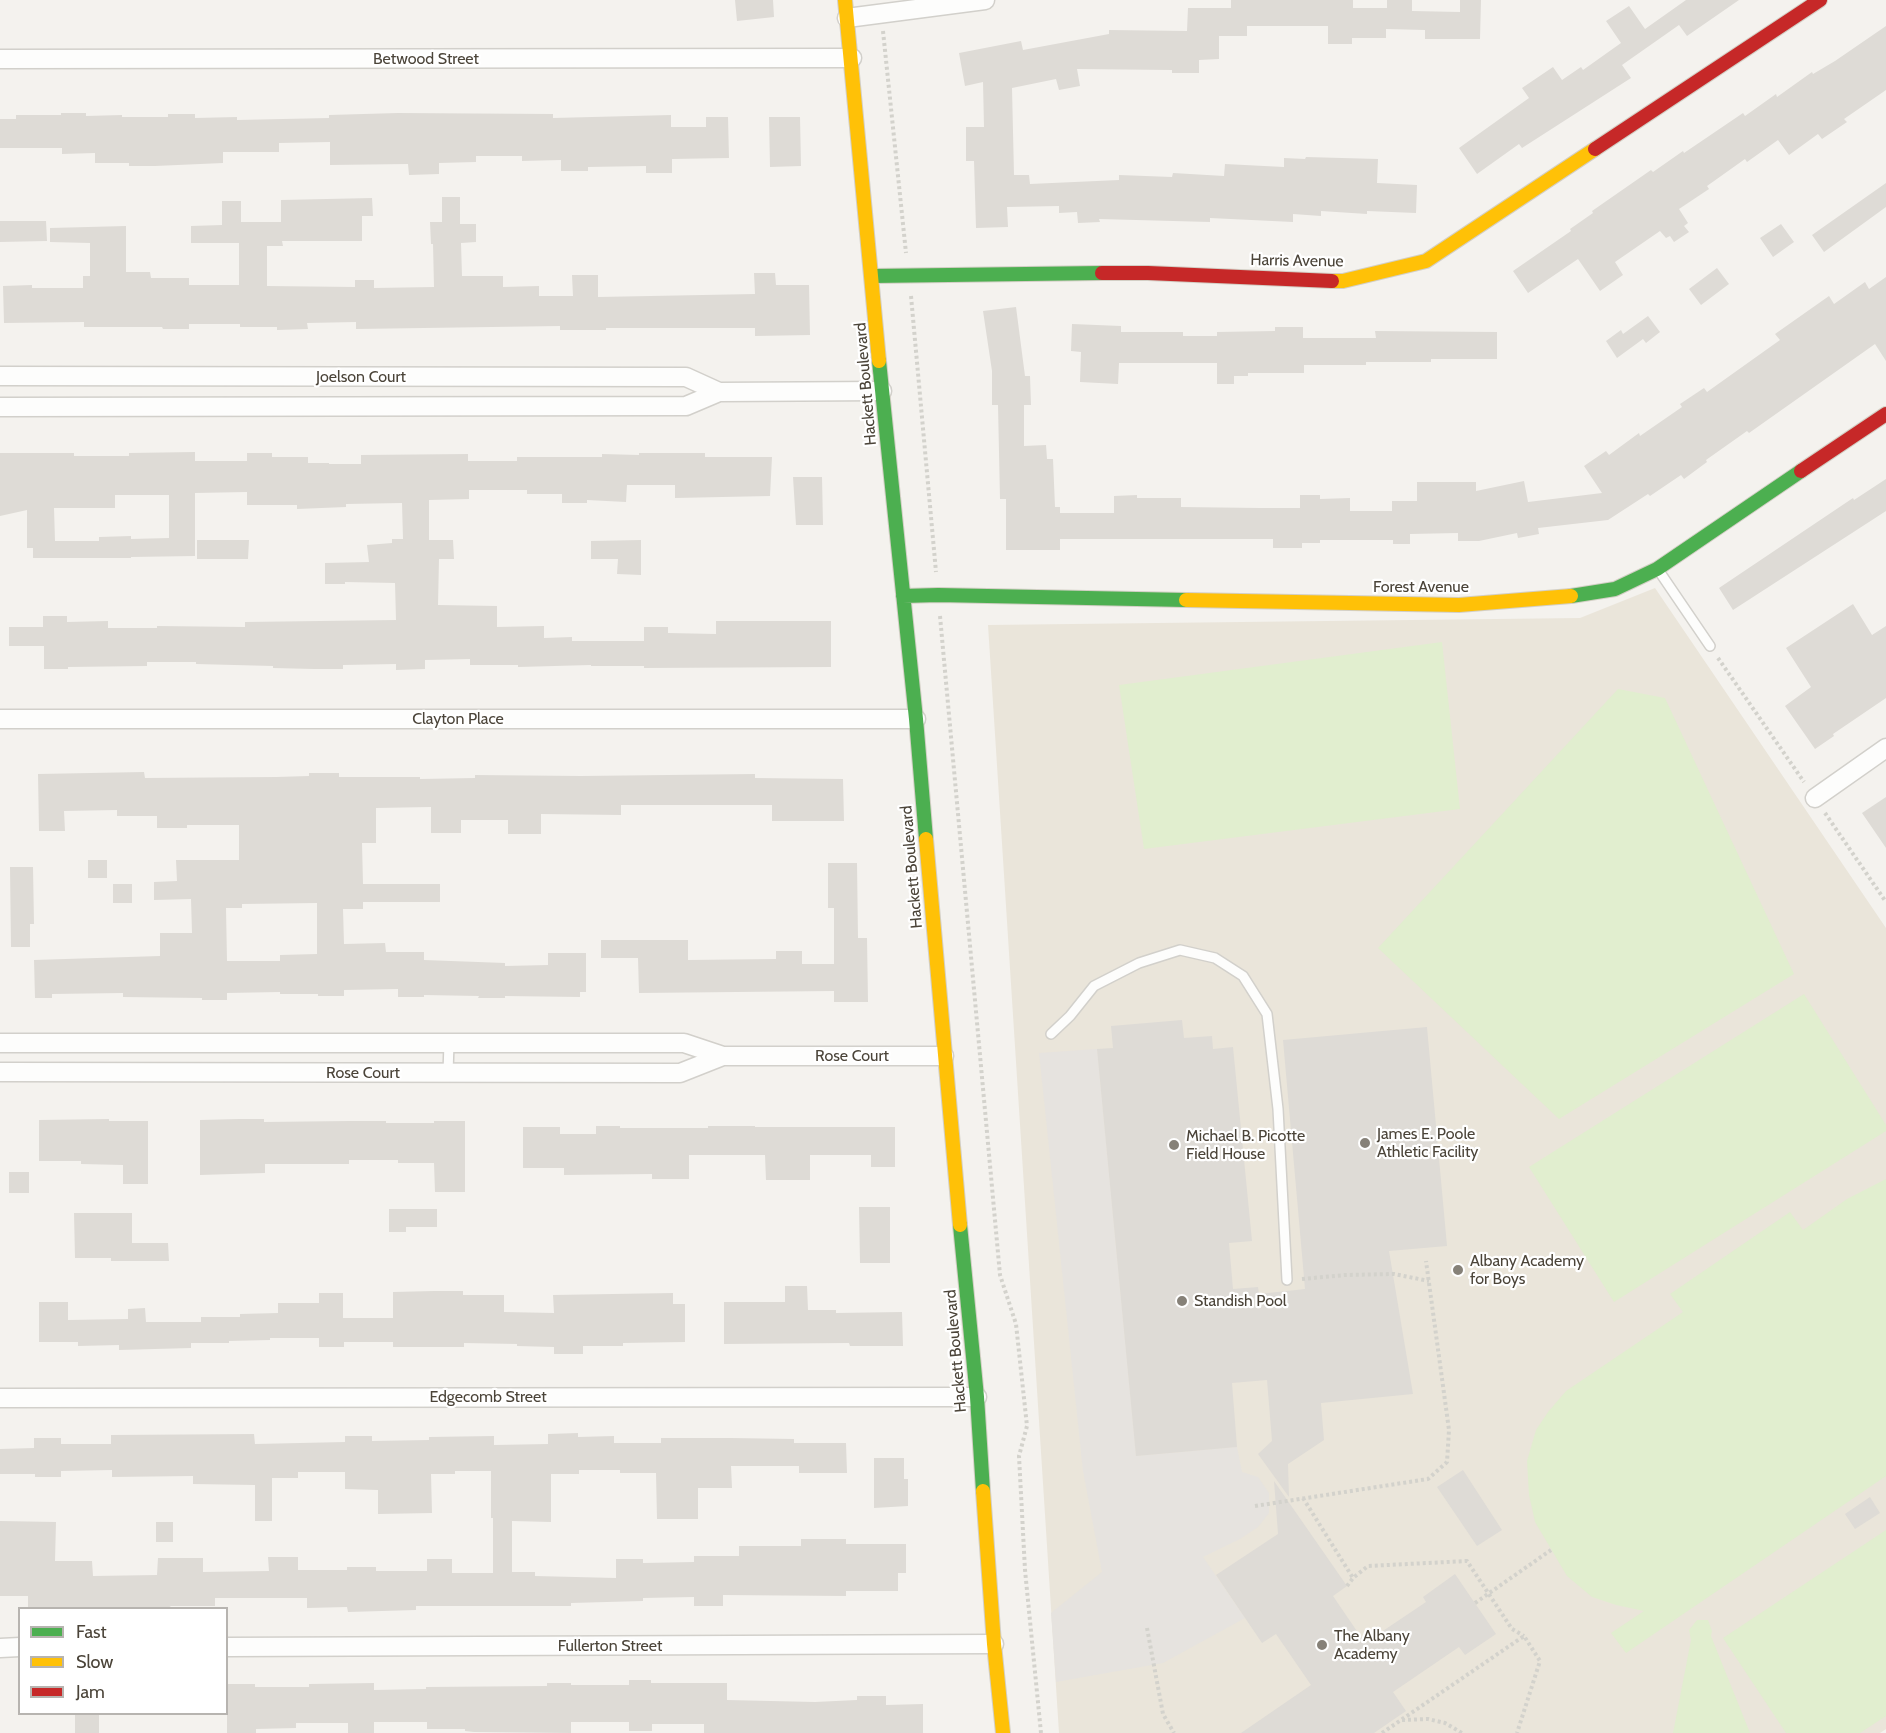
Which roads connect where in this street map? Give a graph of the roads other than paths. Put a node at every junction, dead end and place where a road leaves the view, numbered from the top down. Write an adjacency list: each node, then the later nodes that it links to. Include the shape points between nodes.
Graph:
1 (985, 0): 3 (street)
2 (1820, 0): 6 (street, Harris Avenue, via 1426,261 1343,281 1148,273)
3 (846, 9): 4 (street, Hackett Boulevard)
4 (852, 58): 5 (street, Betwood Street); 6 (street, Hackett Boulevard)
5 (0, 59)
6 (872, 276): 11 (street, Hackett Boulevard)
7 (0, 376): 8 (street, Joelson Court)
8 (61, 376): 9 (street, Joelson Court); 15 (street)
9 (265, 376): 10 (street, Joelson Court); 16 (street)
10 (486, 377): 12 (street, Joelson Court, via 686,377); 13 (street)
11 (882, 391): 12 (street, Joelson Court); 19 (street, Hackett Boulevard)
12 (719, 392): 13 (street, Joelson Court, via 686,406)
13 (486, 406): 16 (street, Joelson Court)
14 (0, 407): 15 (street, Joelson Court)
15 (61, 407): 16 (street, Joelson Court)
16 (265, 407)
17 (1886, 414): 18 (street, Forest Avenue)
18 (1658, 569): 19 (street, Forest Avenue, via 1615,589 1459,605); 20 (lane)
19 (903, 596): 22 (street, Hackett Boulevard)
20 (1710, 646)
21 (0, 719): 22 (street, Clayton Place)
22 (916, 719): 29 (street, Hackett Boulevard)
23 (1886, 748): 24 (street)
24 (1815, 798)
25 (1051, 1034): 32 (lane, via 1094,986 1139,963 1180,950 1215,958 1243,976 1267,1014 1278,1109)
26 (0, 1043): 27 (street, Rose Court)
27 (449, 1043): 28 (street, Rose Court, via 684,1043); 31 (lane)
28 (723, 1056): 29 (street, Rose Court); 31 (street, Rose Court, via 680,1073)
29 (944, 1056): 33 (street, Hackett Boulevard)
30 (0, 1072): 31 (street, Rose Court)
31 (448, 1073)
32 (1287, 1280)
33 (977, 1397): 34 (street, Edgecomb Street); 35 (street, Hackett Boulevard)
34 (0, 1398)
35 (994, 1644): 38 (street, Fullerton Street); 39 (street, Hackett Boulevard)
36 (0, 1647): 37 (street)
37 (18, 1647)
38 (228, 1647)
39 (1003, 1733)

